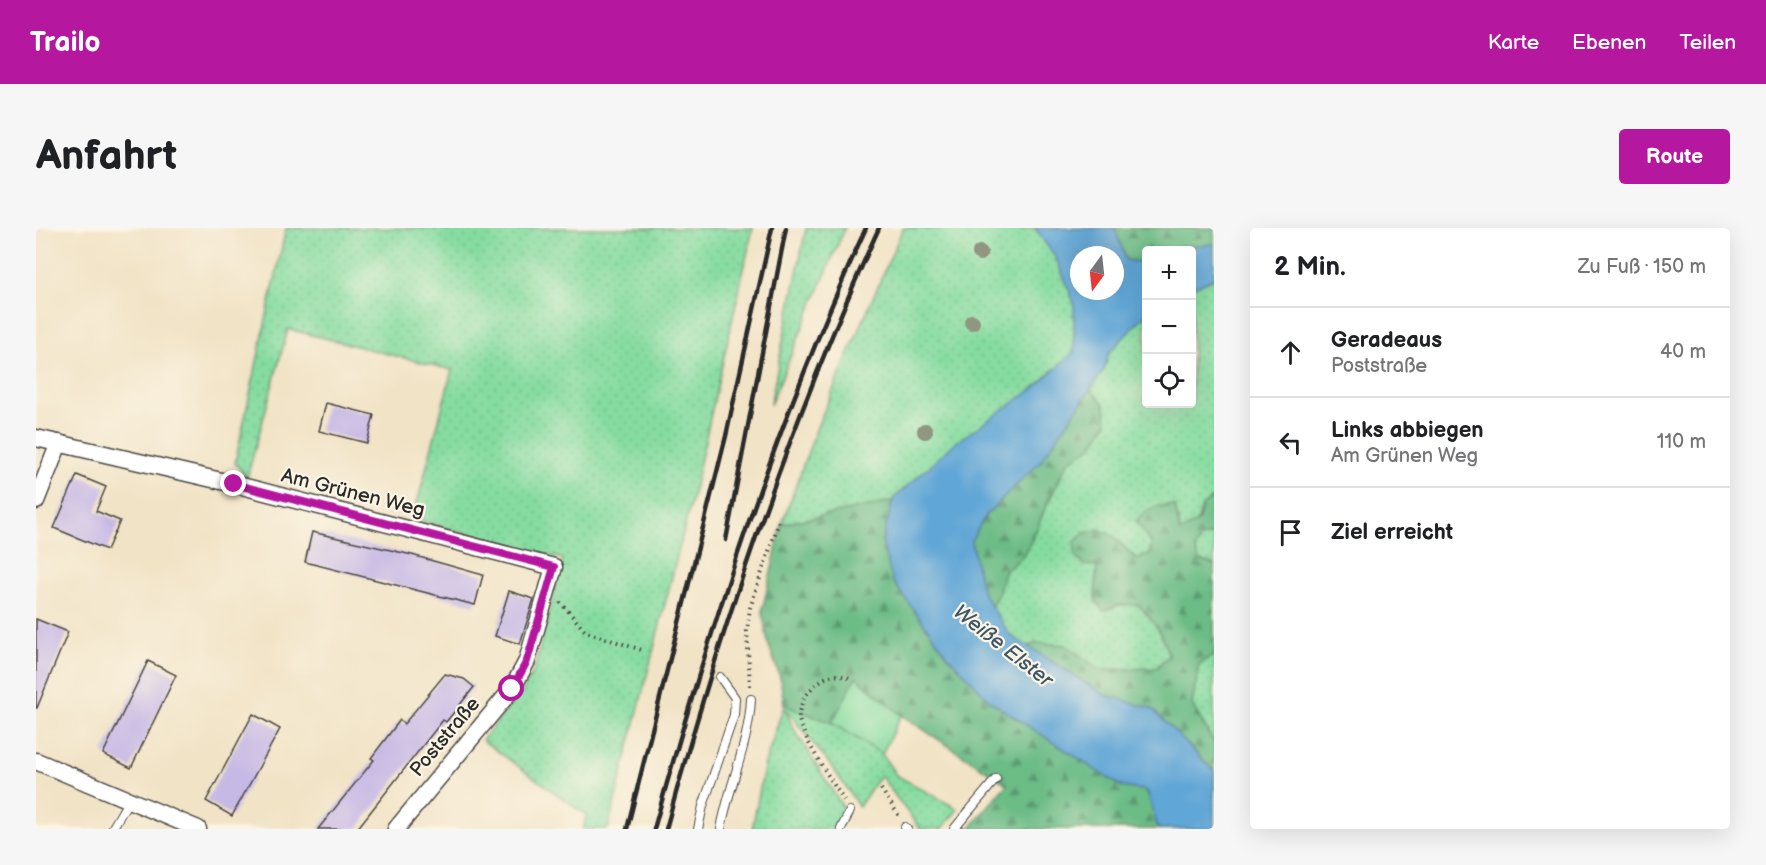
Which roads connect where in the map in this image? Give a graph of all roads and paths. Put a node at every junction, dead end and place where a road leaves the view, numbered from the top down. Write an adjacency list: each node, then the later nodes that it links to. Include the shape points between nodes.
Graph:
1 (36, 438): 2 (street, Am Grünen Weg)
2 (59, 443): 3 (street); 5 (street, Am Grünen Weg)
3 (36, 501)
4 (780, 518): 10 (path, via 750,608 747,631)
5 (554, 567): 6 (street, Poststraße)
6 (546, 595): 7 (path, via 562,603 586,632); 19 (street, Poststraße, via 527,661 512,689)
7 (645, 651)
8 (720, 677): 20 (lane, via 735,698 734,715 702,806)
9 (849, 678): 15 (path, via 836,674 823,678 810,689 799,718)
10 (751, 699): 21 (lane, via 750,725 727,794)
11 (36, 760): 14 (street)
12 (996, 780): 23 (lane)
13 (881, 789): 16 (path)
14 (129, 800): 17 (lane); 18 (street)
15 (850, 812): 22 (lane)
16 (906, 828)
17 (112, 829)
18 (198, 829)
19 (396, 829)
20 (698, 829)
21 (721, 829)
22 (841, 829)
23 (954, 829)

